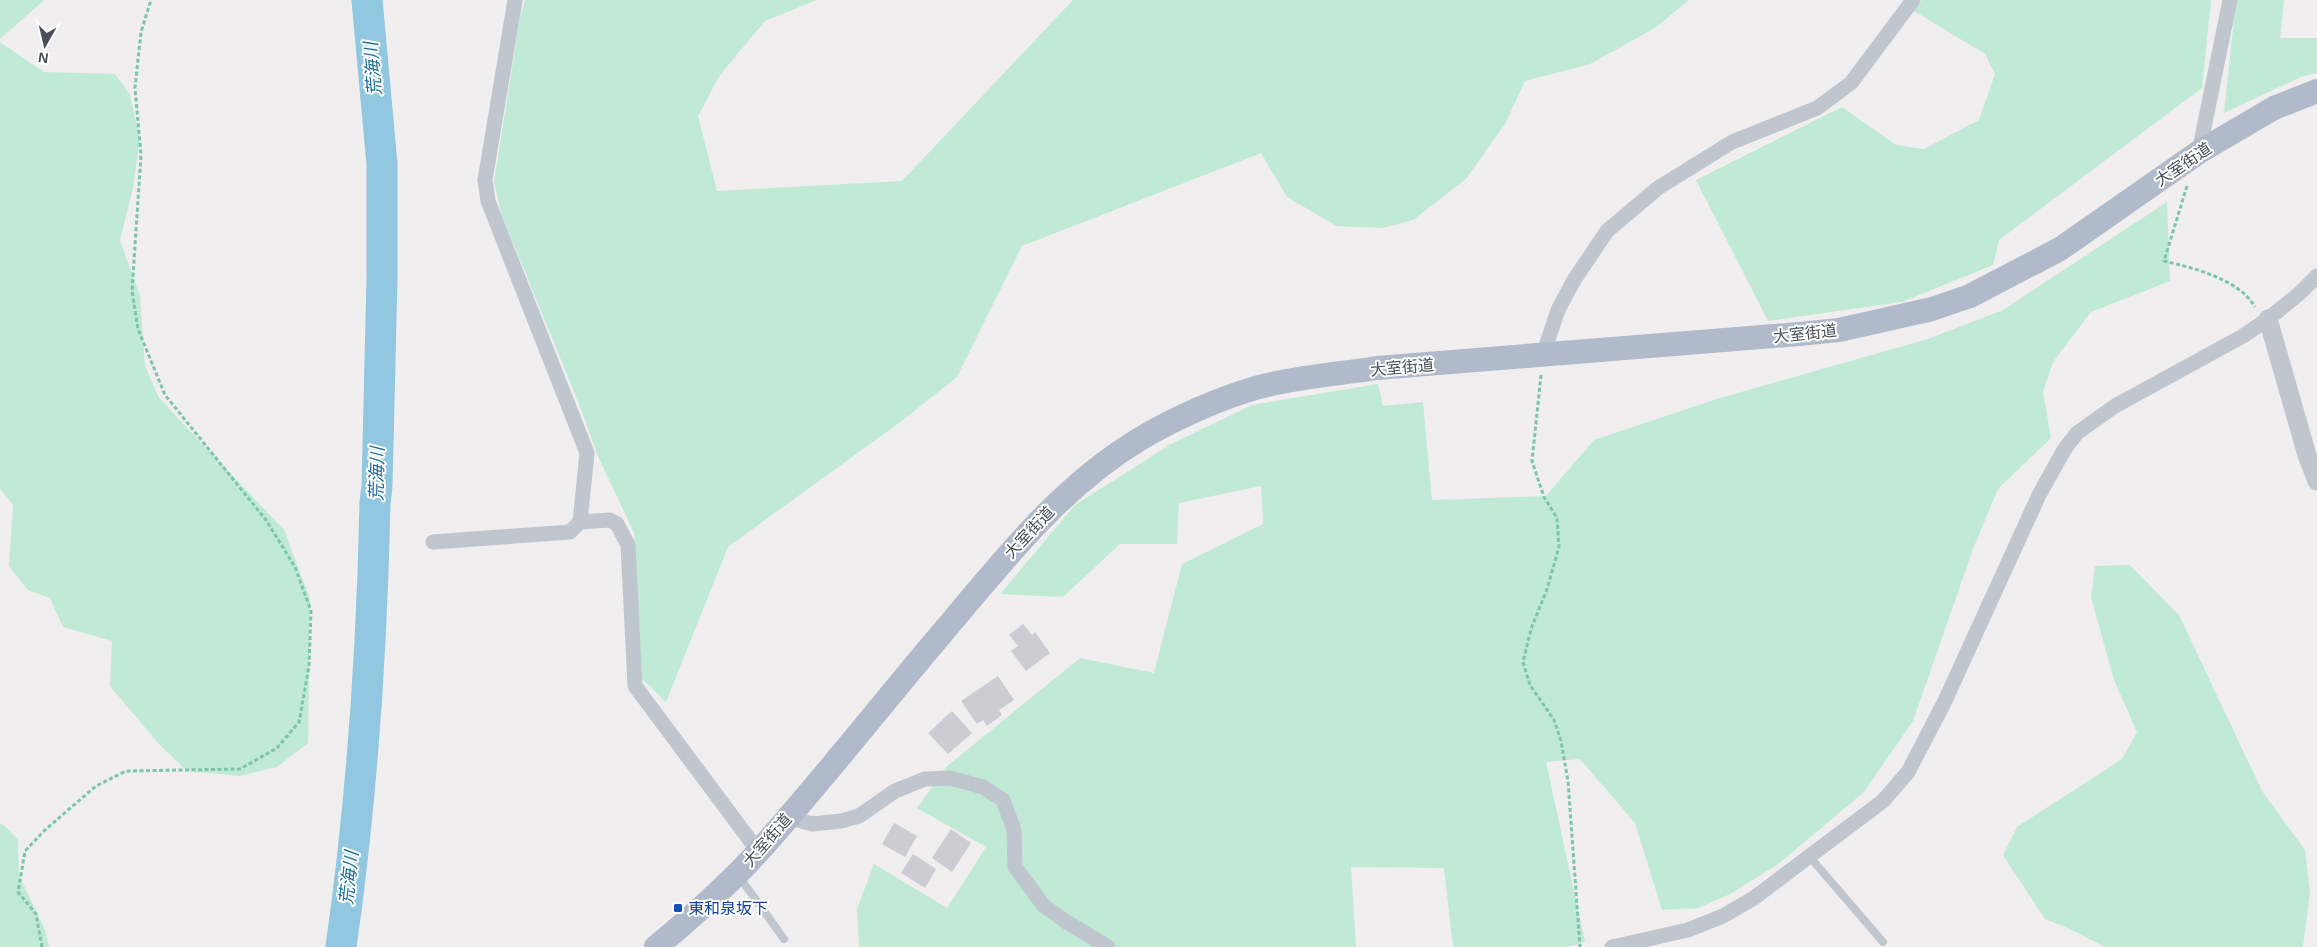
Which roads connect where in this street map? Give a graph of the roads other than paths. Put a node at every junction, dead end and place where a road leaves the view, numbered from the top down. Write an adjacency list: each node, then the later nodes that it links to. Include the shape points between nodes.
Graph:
1 (515, 0): 10 (street, via 485,180 488,201 587,453)
2 (1912, 0): 8 (street, via 1851,83 1817,108 1732,142 1658,188 1606,231 1558,310)
3 (2230, 0): 5 (street)
4 (2317, 90): 5 (main road, 大室街道, via 2274,108)
5 (2198, 152): 8 (main road, 大室街道, via 2060,249 1970,296 1932,308 1839,330)
6 (2317, 276): 7 (street)
7 (2268, 319): 9 (street, via 2306,454); 14 (street, via 2214,353 2115,406 2077,433 2039,495 1944,703 1908,772 1883,801)
8 (1543, 355): 12 (main road, 大室街道, via 1377,368 1305,378 1258,388 1189,413 1142,437 1100,465 1039,521 997,566)
9 (2317, 481)
10 (580, 522): 11 (street, via 570,532); 13 (street, via 610,520 617,524 628,545 635,686)
11 (433, 542)
12 (788, 817): 13 (main road, 大室街道); 19 (street, via 812,824 841,821 859,816 895,791 925,780 950,778 982,787 1003,800 1014,830 1015,867 1044,906)
13 (758, 851): 15 (main road, 大室街道)
14 (1809, 856): 17 (lane); 20 (street, via 1754,898 1723,916 1688,930)
15 (737, 874): 16 (lane); 18 (main road, 大室街道)
16 (784, 939)
17 (1884, 942)
18 (656, 947)
19 (1108, 947)
20 (1612, 947)

